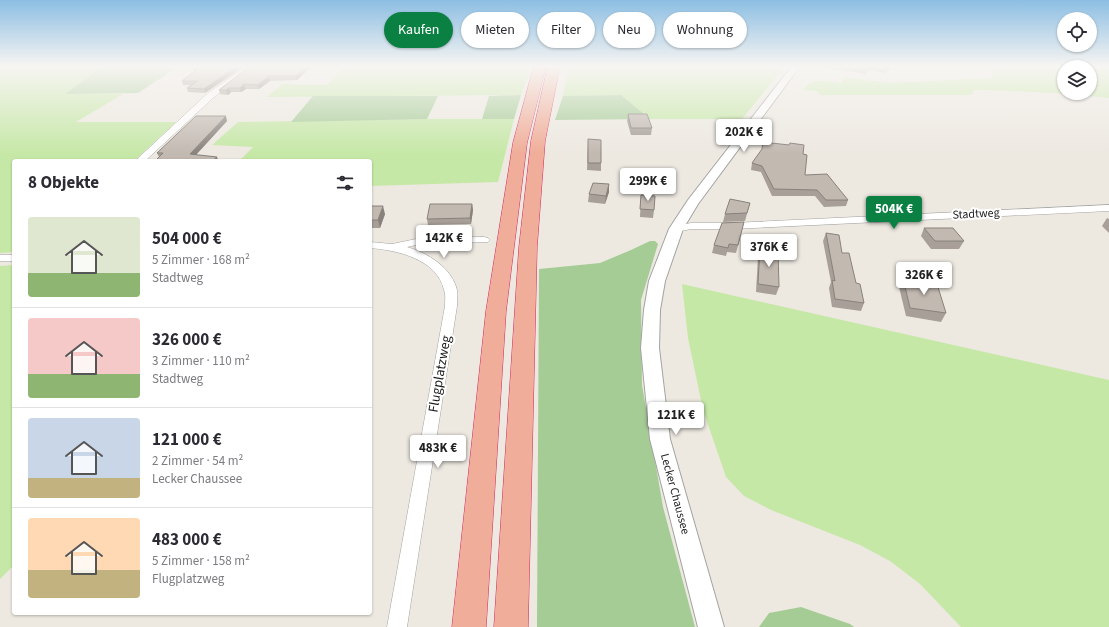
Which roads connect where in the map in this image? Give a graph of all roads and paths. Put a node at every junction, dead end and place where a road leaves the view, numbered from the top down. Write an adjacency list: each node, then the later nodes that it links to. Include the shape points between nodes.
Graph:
1 (211, 95): 5 (street)
2 (532, 95): 14 (highway, via 520,143 496,311)
3 (548, 95): 15 (highway, via 538,141 528,247)
4 (774, 95): 7 (street, Lecker Chaussee, via 692,203)
5 (142, 159)
6 (1109, 208): 7 (street, Stadtweg, via 691,226)
7 (673, 235): 16 (street, Lecker Chaussee, via 657,281 650,348 660,439)
8 (484, 240): 10 (street, Flugplatzweg, via 421,241)
9 (372, 245): 10 (street, Flugplatzweg)
10 (394, 246): 13 (street, Flugplatzweg, via 415,253 430,262 444,276 451,289 451,306)
11 (0, 258): 12 (street)
12 (12, 258)
13 (397, 627)
14 (469, 627)
15 (511, 627)
16 (711, 627)

